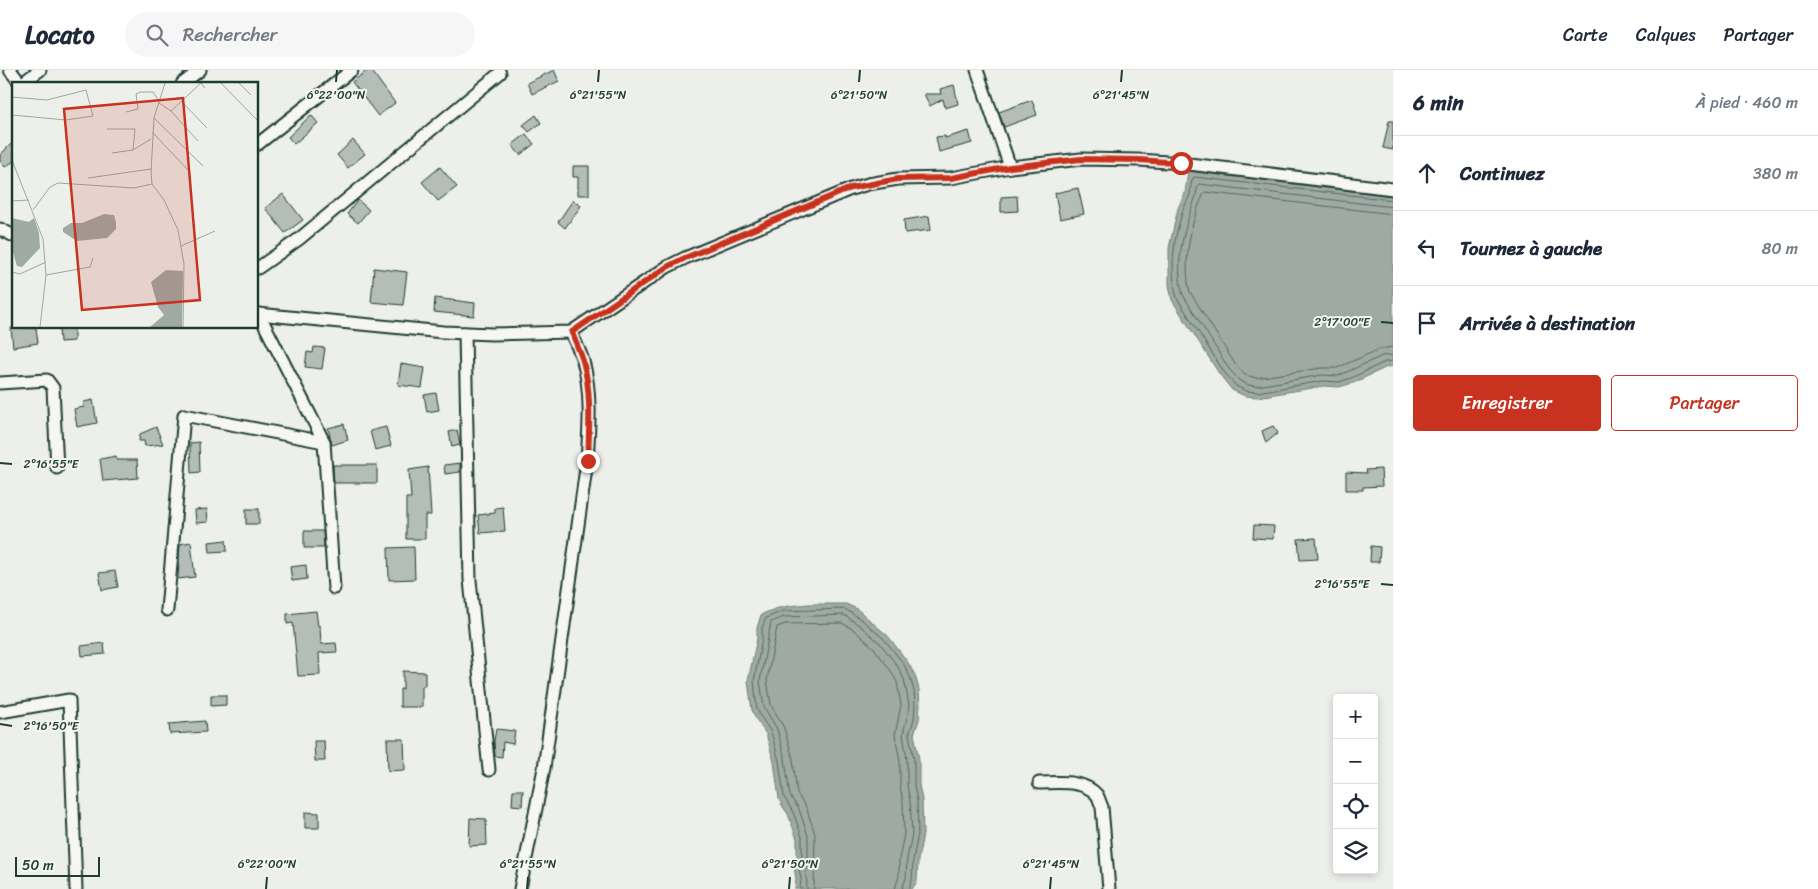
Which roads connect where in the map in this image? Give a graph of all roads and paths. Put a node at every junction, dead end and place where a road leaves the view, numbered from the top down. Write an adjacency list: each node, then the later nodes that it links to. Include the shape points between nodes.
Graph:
1 (10, 70): 7 (street)
2 (40, 70): 8 (street)
3 (200, 70): 9 (street)
4 (352, 70): 10 (street)
5 (977, 70): 11 (street)
6 (500, 73): 13 (street, via 299,239)
7 (19, 82)
8 (24, 82)
9 (185, 82)
10 (259, 143)
11 (1010, 167): 12 (street, via 1081,159 1139,160); 16 (street, via 951,178 898,179 851,188 667,267)
12 (1393, 189)
13 (259, 267)
14 (259, 314): 17 (street)
15 (259, 316): 19 (street)
16 (572, 332): 17 (street); 27 (street, via 588,386 588,461 544,768)
17 (465, 333): 24 (street, via 470,580)
18 (0, 383): 20 (street, via 47,380 53,388)
19 (324, 442): 21 (street); 22 (street, via 184,415)
20 (57, 468)
21 (334, 588)
22 (167, 610)
23 (0, 712): 26 (street, via 69,700)
24 (489, 770)
25 (1039, 783): 28 (street, via 1076,785 1097,795 1102,807)
26 (76, 889)
27 (520, 889)
28 (1109, 889)

